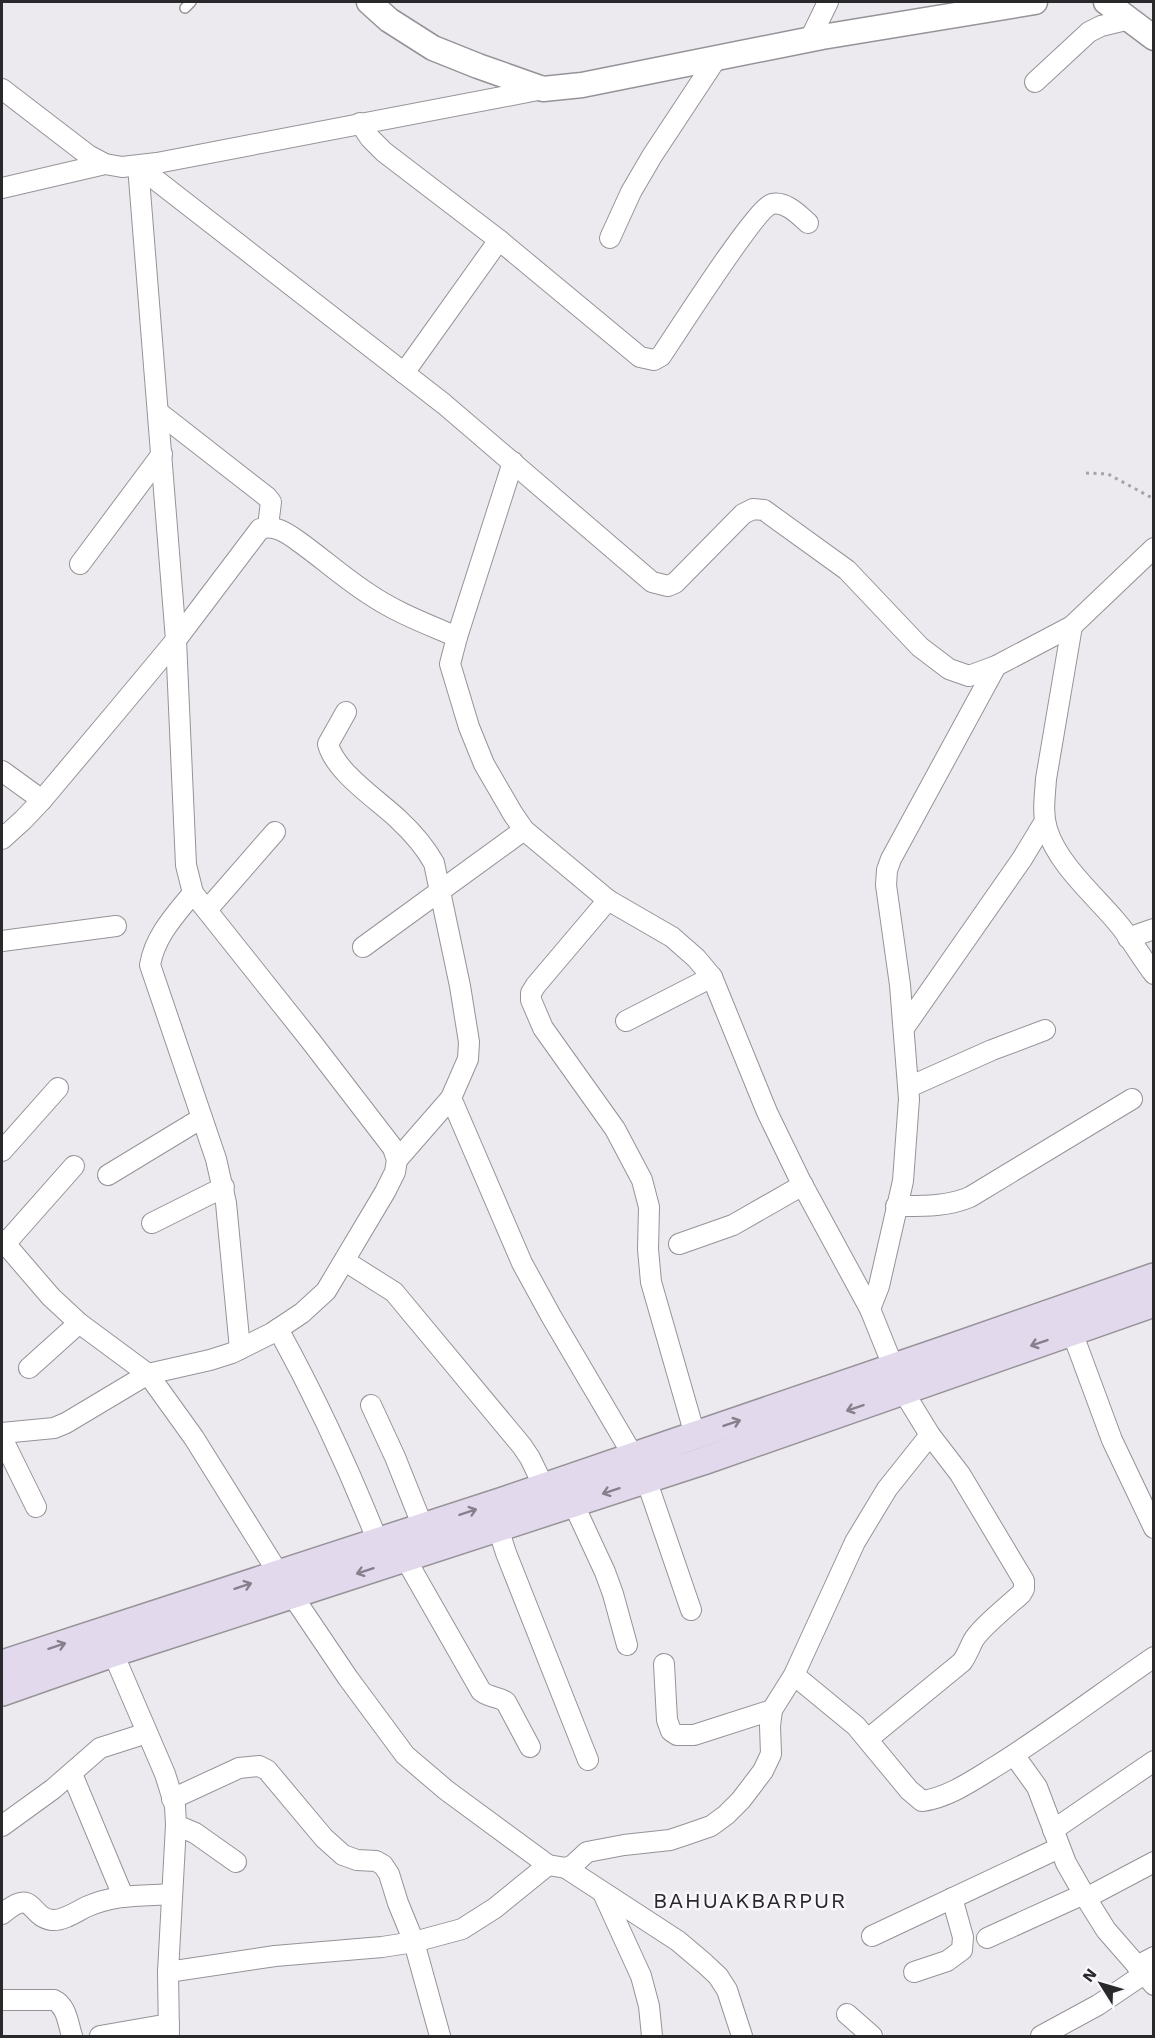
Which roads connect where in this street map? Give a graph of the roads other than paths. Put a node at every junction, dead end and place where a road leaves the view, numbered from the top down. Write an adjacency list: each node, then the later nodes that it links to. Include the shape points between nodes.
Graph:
1 (369, 2): 11 (street, via 433,48)
2 (828, 2): 7 (street)
3 (1035, 2): 7 (street)
4 (1106, 2): 5 (street)
5 (1130, 19): 6 (street); 9 (street, via 1089,32)
6 (1154, 38)
7 (810, 39): 8 (street)
8 (716, 59): 11 (street); 17 (street, via 652,156)
9 (1035, 82)
10 (2, 89): 13 (street)
11 (543, 89): 12 (street)
12 (360, 123): 14 (street); 18 (street, via 384,152)
13 (105, 164): 14 (street); 15 (street)
14 (138, 166): 19 (street); 20 (street)
15 (2, 188)
16 (808, 222): 18 (street, via 787,206 766,207 661,356 654,360 634,352)
17 (610, 238)
18 (499, 240): 19 (street)
19 (404, 373): 22 (street)
20 (158, 412): 21 (street); 23 (street, via 267,497 271,502)
21 (162, 454): 25 (street); 28 (street)
22 (513, 462): 27 (street); 29 (street, via 652,582 668,586 675,583 743,514 753,509 765,510 847,570 920,646 949,669 969,676)
23 (268, 526): 27 (street, via 295,539 370,595); 28 (street, via 252,538)
24 (1154, 548): 26 (street)
25 (80, 564)
26 (1072, 626): 29 (street); 33 (street, via 1046,779)
27 (457, 637): 34 (street, via 450,664 469,727 484,764)
28 (176, 640): 32 (street); 38 (street, via 186,865)
29 (996, 666): 49 (street, via 887,870)
30 (346, 712): 37 (street, via 328,744 331,753 425,848 434,863)
31 (2, 771): 32 (street)
32 (42, 800): 36 (street)
33 (1045, 821): 43 (street, via 1063,858); 49 (street)
34 (524, 830): 37 (street); 39 (street)
35 (275, 832): 40 (street)
36 (2, 840)
37 (440, 890): 45 (street); 53 (street, via 469,1042 468,1059)
38 (193, 893): 40 (street); 55 (street, via 159,936 150,965)
39 (608, 900): 47 (street, via 672,937); 80 (street, via 536,985 531,1000 543,1028 615,1129 642,1180 650,1207 651,1282)
40 (207, 910): 57 (street, via 393,1148)
41 (116, 926): 44 (street)
42 (1154, 929): 43 (street)
43 (1128, 938): 46 (street)
44 (2, 941)
45 (363, 947)
46 (1154, 974)
47 (712, 977): 48 (street); 60 (street, via 767,1112)
48 (626, 1021)
49 (904, 1028): 51 (street)
50 (1045, 1030): 51 (street)
51 (909, 1087): 62 (street, via 903,1181)
52 (58, 1088): 56 (street)
53 (451, 1098): 57 (street); 82 (street, via 522,1263)
54 (1132, 1099): 62 (street, via 960,1202)
55 (202, 1118): 59 (street); 61 (street)
56 (2, 1151)
57 (397, 1160): 66 (street, via 385,1192)
58 (74, 1166): 64 (street)
59 (108, 1175)
60 (803, 1185): 65 (street, via 733,1226); 69 (street)
61 (224, 1187): 63 (street); 73 (street)
62 (896, 1206): 69 (street, via 881,1279)
63 (152, 1223)
64 (3, 1242): 70 (street)
65 (679, 1244)
66 (345, 1261): 71 (street, via 326,1291); 83 (street, via 394,1292 522,1446)
67 (1154, 1276): 76 (main road)
68 (1154, 1303): 72 (main road)
69 (870, 1309): 76 (street)
70 (79, 1323): 74 (street); 75 (street)
71 (278, 1329): 73 (street); 89 (street, via 311,1389)
72 (1072, 1332): 76 (main road, one-way to 76); 88 (street, via 1112,1440)
73 (240, 1349): 75 (street)
74 (29, 1368)
75 (148, 1374): 78 (street, via 54,1428); 91 (street, via 194,1438)
76 (898, 1380): 79 (street); 80 (main road, one-way to 76); 82 (main road, one-way to 82)
77 (371, 1405): 86 (street)
78 (2, 1433)
79 (930, 1435): 98 (street, via 887,1489 861,1532); 102 (street, via 990,1523 1020,1574 1024,1589 980,1633 962,1662)
80 (695, 1436): 82 (main road)
81 (2, 1438): 85 (street)
82 (640, 1468): 83 (main road); 84 (main road, one-way to 84); 92 (street)
83 (544, 1487): 86 (main road, one-way to 83)
84 (573, 1503): 87 (main road); 93 (street, via 609,1583)
85 (36, 1507)
86 (423, 1527): 89 (main road)
87 (498, 1528): 90 (main road); 105 (street)
88 (1154, 1528)
89 (378, 1542): 91 (main road)
90 (405, 1558): 91 (main road, one-way to 91); 103 (street, via 481,1691 506,1702)
91 (286, 1584): 94 (main road); 96 (main road, one-way to 91); 114 (street, via 405,1755 446,1790)
92 (692, 1610)
93 (627, 1645)
94 (113, 1653): 99 (main road); 101 (street)
95 (1154, 1657): 104 (street)
96 (2, 1664)
97 (664, 1664): 100 (street, via 667,1720 677,1735 694,1735)
98 (794, 1675): 100 (street); 102 (street)
99 (2, 1692)
100 (772, 1710): 114 (street, via 771,1754 741,1800 711,1826 670,1840 586,1852 573,1865)
101 (147, 1733): 107 (street, via 100,1748); 108 (street)
102 (868, 1739): 104 (street, via 922,1802 972,1781)
103 (530, 1747)
104 (1014, 1755): 111 (street, via 1037,1787)
105 (588, 1760)
106 (1154, 1761): 111 (street)
107 (72, 1774): 110 (street); 117 (street)
108 (172, 1799): 109 (street); 123 (street, via 239,1768 259,1766 267,1770 343,1855 383,1865)
109 (176, 1825): 112 (street, via 195,1833); 116 (street)
110 (2, 1826)
111 (1056, 1839): 118 (street); 119 (street)
112 (236, 1862)
113 (1154, 1862): 118 (street)
114 (557, 1866): 115 (street); 123 (street, via 462,1929)
115 (603, 1893): 133 (street, via 641,1976); 134 (street, via 678,1941 718,1976 728,1990)
116 (172, 1894): 117 (street); 125 (street)
117 (123, 1896): 120 (street, via 100,1901 61,1919 44,1917 22,1902)
118 (1085, 1896): 122 (street); 124 (street, via 1106,1930)
119 (952, 1898): 121 (street); 126 (street, via 963,1937 962,1950 947,1961)
120 (2, 1914)
121 (872, 1936)
122 (987, 1938)
123 (414, 1942): 125 (street); 132 (street)
124 (1147, 1971): 136 (street)
125 (168, 1972): 129 (street)
126 (914, 1972)
127 (2, 2000): 130 (street, via 60,2003)
128 (847, 2014): 135 (street)
129 (169, 2030): 131 (street)
130 (72, 2037)
131 (100, 2037)
132 (440, 2037)
133 (652, 2037)
134 (741, 2037)
135 (872, 2037)
136 (1041, 2037)

